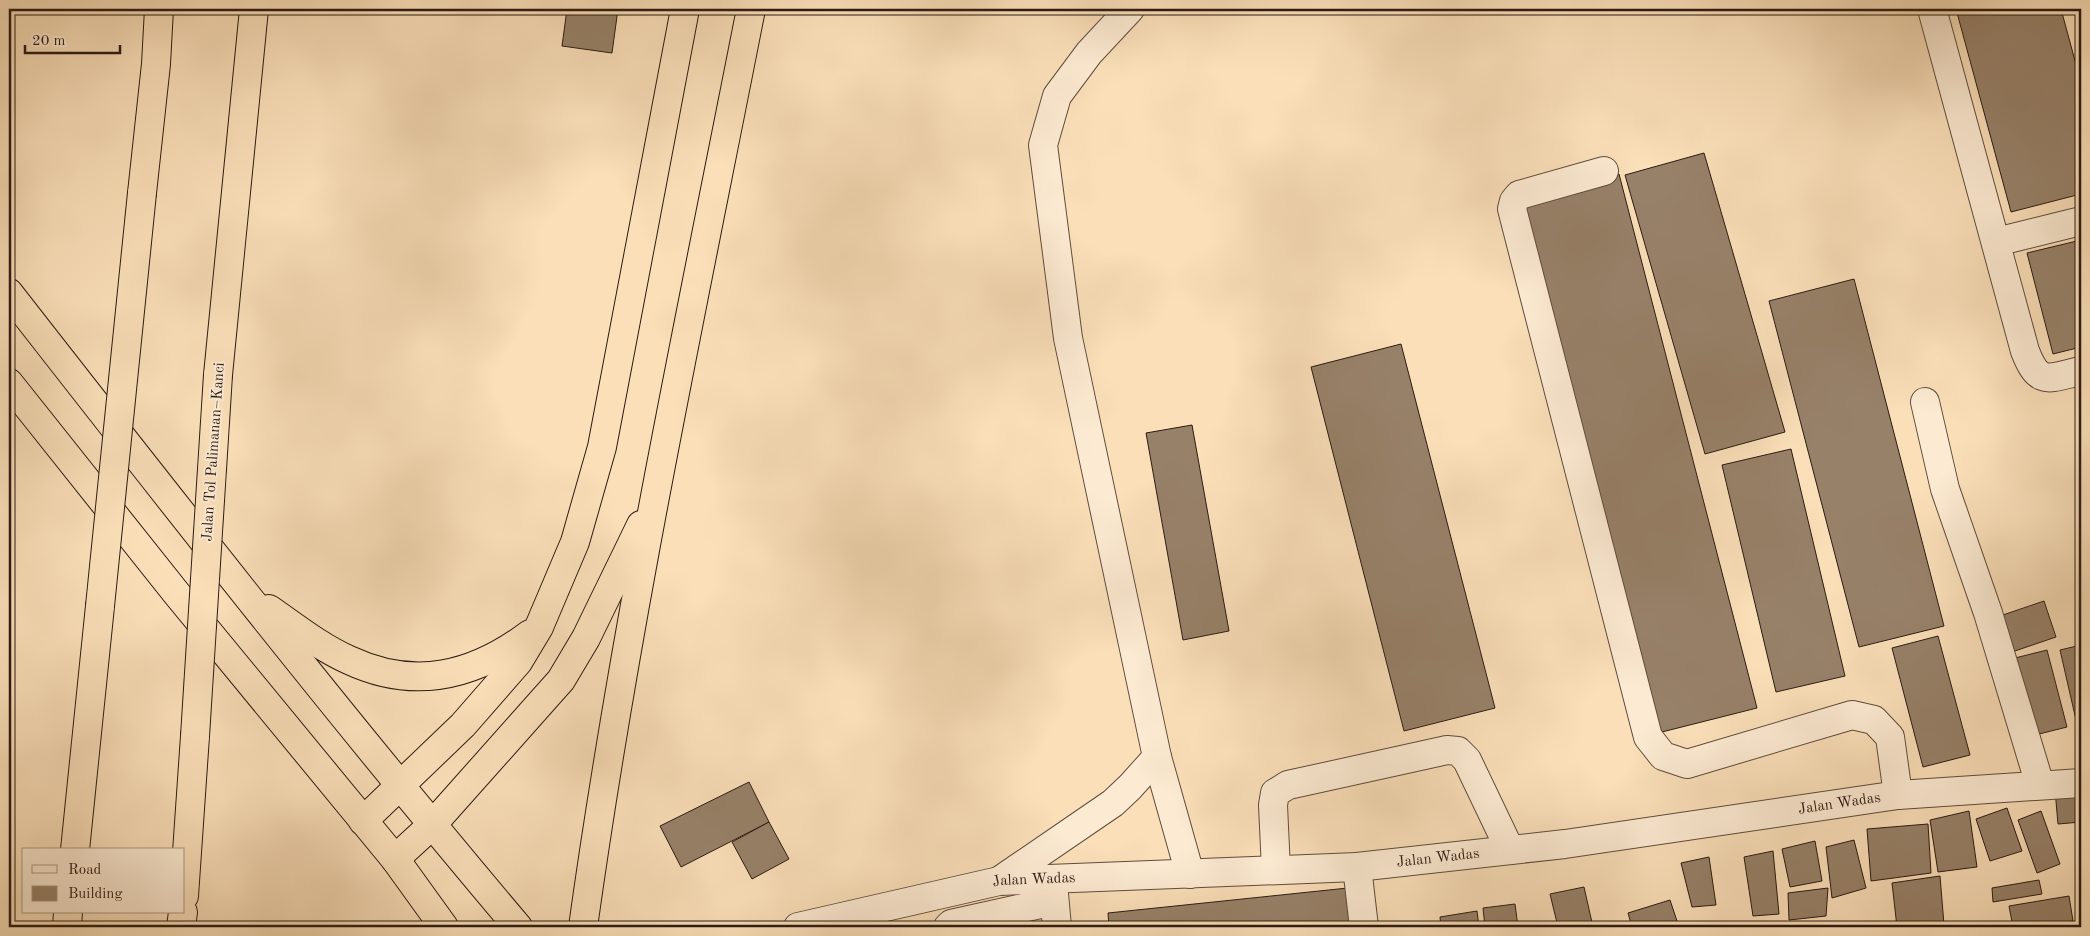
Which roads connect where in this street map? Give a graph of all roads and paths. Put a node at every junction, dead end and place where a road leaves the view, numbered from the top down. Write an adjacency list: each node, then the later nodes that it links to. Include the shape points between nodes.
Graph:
1 (159, 9): 24 (highway, bridge)
2 (254, 9): 30 (highway, Jalan Tol Palimanan–Kanci, bridge, via 218,374)
3 (685, 9): 16 (highway, via 602,447 575,542)
4 (751, 9): 14 (highway)
5 (1130, 9): 17 (street, via 1089,53 1057,96 1043,145 1068,338)
6 (1932, 9): 9 (street)
7 (1604, 171): 21 (street, via 1519,195 1512,209 1648,737 1663,756 1686,764 1852,715 1860,716 1874,720 1890,738)
8 (2081, 221): 9 (street)
9 (1996, 242): 11 (street, via 2031,366 2046,378)
10 (9, 293): 15 (highway)
11 (2081, 371)
12 (9, 383): 22 (highway)
13 (1925, 402): 20 (street, via 1945,489 1988,613)
14 (657, 489): 23 (highway, via 604,603 561,680); 39 (highway, via 605,770)
15 (243, 591): 16 (highway, via 322,646 350,661 411,678 437,677 475,667 512,648); 19 (highway)
16 (539, 627): 19 (highway, via 518,662 463,725)
17 (1156, 757): 29 (street); 31 (street, via 1113,802)
18 (2081, 783): 20 (street, Jalan Wadas)
19 (400, 785): 22 (highway); 23 (highway)
20 (2040, 786): 21 (street, Jalan Wadas)
21 (1898, 795): 25 (street, Jalan Wadas)
22 (363, 821): 26 (highway)
23 (432, 825): 26 (highway); 38 (highway)
24 (75, 848)
25 (1510, 850): 27 (street, Jalan Wadas); 28 (street, via 1467,760 1458,751 1447,750 1288,785 1276,793 1273,806)
26 (395, 859): 37 (highway)
27 (1357, 867): 28 (street, Jalan Wadas); 42 (street)
28 (1276, 870): 29 (street, Jalan Wadas)
29 (1190, 874): 32 (street, Jalan Wadas)
30 (185, 881)
31 (999, 881): 32 (street, Jalan Wadas); 40 (street, Jalan Wadas)
32 (1054, 902): 41 (street)
33 (68, 914): 35 (highway)
34 (182, 914): 36 (highway)
35 (67, 927)
36 (182, 927)
37 (444, 927)
38 (518, 927)
39 (583, 927)
40 (798, 927)
41 (948, 927)
42 (1364, 927)

